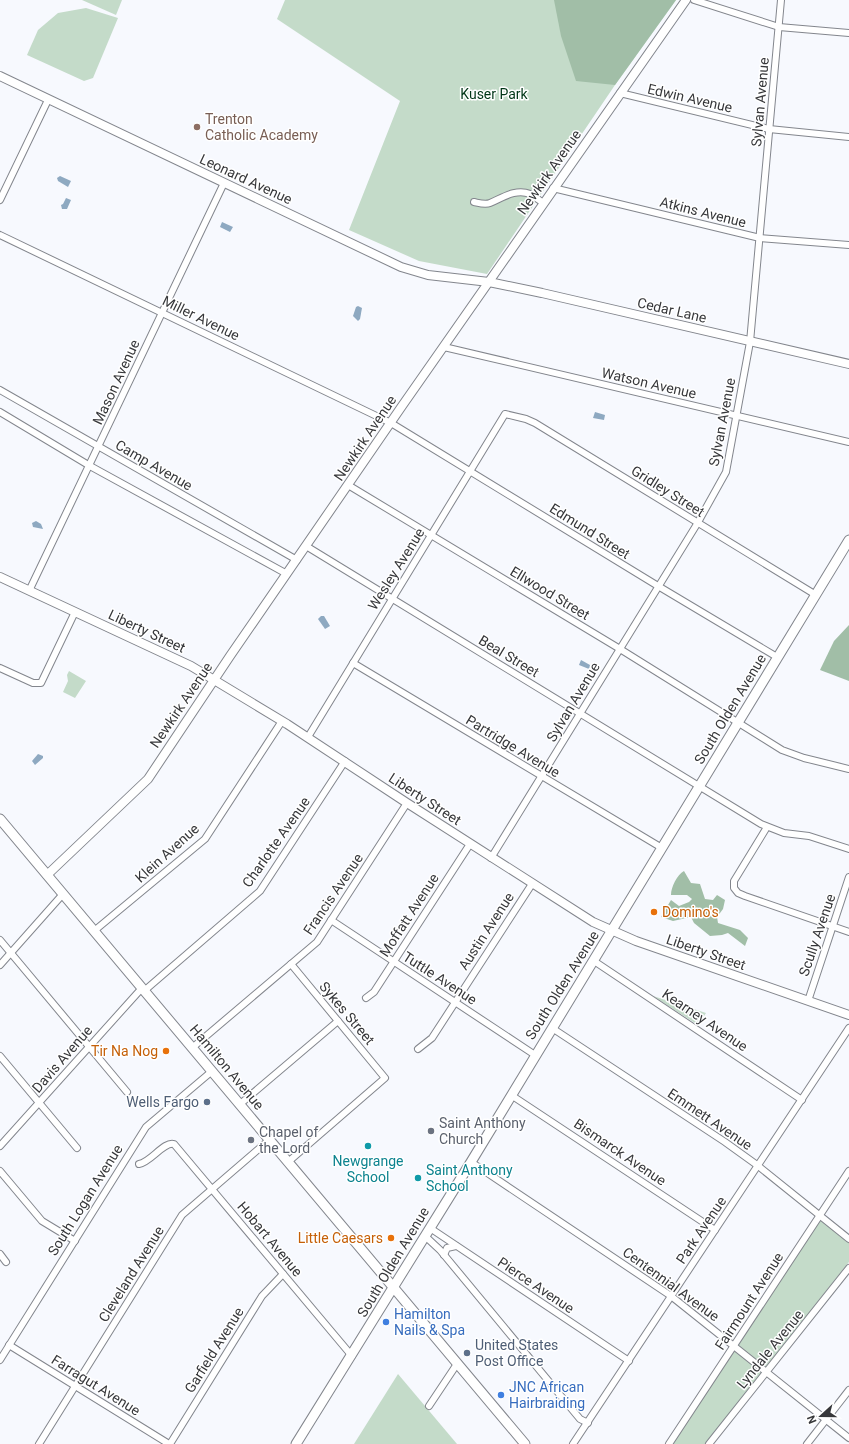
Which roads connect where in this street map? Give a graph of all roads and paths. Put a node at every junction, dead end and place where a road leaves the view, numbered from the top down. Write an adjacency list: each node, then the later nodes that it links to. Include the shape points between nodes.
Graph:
1 (686, 0): 7 (street, Newkirk Avenue)
2 (694, 0): 4 (street)
3 (781, 0): 4 (street, Sylvan Avenue)
4 (779, 27): 5 (street); 9 (street, Sylvan Avenue)
5 (849, 33)
6 (0, 76): 8 (street, Leonard Avenue)
7 (620, 93): 9 (street, Edwin Avenue); 12 (street, Newkirk Avenue)
8 (48, 100): 11 (street, Leonard Avenue); 13 (street)
9 (769, 129): 10 (street, Edwin Avenue); 17 (street, Sylvan Avenue)
10 (849, 137)
11 (224, 183): 19 (street, Leonard Avenue, via 401,267 446,279); 20 (street, Mason Avenue)
12 (553, 188): 15 (street, Newkirk Avenue); 17 (street, Atkins Avenue)
13 (0, 200)
14 (474, 202): 15 (street, via 490,203 518,192 529,194)
15 (543, 203): 19 (street, Newkirk Avenue)
16 (0, 236): 20 (street, Miller Avenue)
17 (760, 238): 18 (street, Atkins Avenue); 21 (street, Sylvan Avenue)
18 (849, 245)
19 (489, 282): 21 (street, Cedar Lane); 22 (street, Newkirk Avenue)
20 (162, 312): 28 (street, Miller Avenue); 30 (street, Mason Avenue)
21 (750, 342): 23 (street, Cedar Lane); 27 (street, Sylvan Avenue)
22 (444, 346): 27 (street, Watson Avenue); 28 (street, Newkirk Avenue)
23 (849, 364)
24 (0, 390): 30 (street, Camp Avenue)
25 (0, 412): 31 (street)
26 (505, 414): 32 (street, Wesley Avenue); 34 (street, Gridley Street, via 535,423)
27 (736, 416): 29 (street, Watson Avenue); 34 (street, Sylvan Avenue, via 726,472)
28 (391, 423): 32 (street, Edmund Street); 33 (street, Newkirk Avenue)
29 (849, 442)
30 (98, 446): 31 (street, Mason Avenue); 38 (street, Camp Avenue)
31 (90, 466): 39 (street); 42 (street, Mason Avenue)
32 (470, 470): 35 (street, Wesley Avenue); 41 (street, Edmund Street)
33 (348, 485): 35 (street, Ellwood Street); 37 (street, Newkirk Avenue)
34 (697, 524): 41 (street, Sylvan Avenue); 43 (street, Gridley Street)
35 (431, 535): 44 (street, Wesley Avenue); 46 (street, Ellwood Street)
36 (849, 540): 43 (main road, South Olden Avenue)
37 (306, 546): 38 (street, Newkirk Avenue); 44 (street, Beal Street)
38 (297, 560): 39 (street, Newkirk Avenue)
39 (287, 574): 50 (street, Newkirk Avenue)
40 (0, 577): 42 (street, Liberty Street)
41 (658, 586): 46 (street, Sylvan Avenue); 47 (street, Edmund Street)
42 (29, 590): 45 (street, Liberty Street)
43 (816, 595): 47 (main road, South Olden Avenue)
44 (391, 598): 48 (street, Wesley Avenue); 51 (street, Beal Street)
45 (75, 612): 49 (street, via 41,682 34,683); 50 (street, Liberty Street)
46 (620, 649): 51 (street, Sylvan Avenue); 53 (street, Ellwood Street)
47 (777, 657): 53 (main road, South Olden Avenue)
48 (353, 663): 54 (street, Wesley Avenue); 57 (street, Partridge Avenue)
49 (0, 668)
50 (215, 679): 52 (street, Liberty Street); 66 (street, Newkirk Avenue, via 148,779)
51 (581, 713): 57 (street, Sylvan Avenue); 58 (street, Beal Street)
52 (282, 720): 54 (street, Liberty Street); 72 (street, Klein Avenue, via 205,839)
53 (738, 722): 56 (street, Ellwood Street, via 793,755); 58 (main road, South Olden Avenue)
54 (308, 737): 55 (street, Liberty Street)
55 (345, 761): 59 (street, Liberty Street); 81 (street, Charlotte Avenue, via 260,891)
56 (849, 769)
57 (541, 777): 63 (street, Partridge Avenue); 65 (street, Sylvan Avenue)
58 (700, 786): 61 (street, Beal Street); 63 (main road, South Olden Avenue)
59 (407, 803): 62 (street, Liberty Street); 70 (street, Francis Avenue)
60 (0, 819): 66 (main road, Hamilton Avenue)
61 (767, 827): 64 (street, Beal Street, via 784,833 809,836); 71 (street, via 734,882 734,888 744,896)
62 (470, 844): 65 (street, Liberty Street); 78 (street, Moffatt Avenue)
63 (662, 848): 73 (main road, South Olden Avenue)
64 (849, 849)
65 (492, 858): 68 (street, Liberty Street)
66 (47, 874): 69 (main road, Hamilton Avenue)
67 (849, 877): 71 (street, Scully Avenue)
68 (532, 884): 73 (street, Liberty Street); 84 (street, Austin Avenue)
69 (63, 894): 72 (main road, Hamilton Avenue); 76 (street)
70 (331, 920): 78 (street, Tuttle Avenue); 79 (street, Francis Avenue, via 317,942)
71 (832, 926): 74 (street); 83 (street, Scully Avenue)
72 (94, 931): 81 (main road, Hamilton Avenue)
73 (612, 931): 77 (main road, South Olden Avenue); 83 (street, Liberty Street)
74 (849, 932)
75 (0, 940): 76 (street)
76 (11, 953): 80 (street); 89 (street)
77 (594, 961): 87 (main road, South Olden Avenue); 97 (street, Kearney Avenue)
78 (393, 962): 82 (street, Moffatt Avenue, via 373,994); 84 (street, Tuttle Avenue)
79 (291, 964): 86 (street, Sykes Street); 90 (street, Francis Avenue)
80 (0, 965)
81 (143, 989): 89 (street, Davis Avenue); 90 (main road, Hamilton Avenue)
82 (366, 998)
83 (808, 1001): 85 (street, Liberty Street)
84 (455, 1002): 91 (street, Austin Avenue, via 432,1038); 92 (street, Tuttle Avenue)
85 (849, 1015)
86 (338, 1021): 99 (street); 104 (street, Sykes Street, via 385,1078)
87 (552, 1028): 92 (main road, South Olden Avenue); 107 (street, Emmett Avenue)
88 (849, 1028): 97 (street, Park Avenue)
89 (89, 1046): 95 (street); 98 (street, Davis Avenue)
90 (192, 1048): 94 (main road, Hamilton Avenue)
91 (418, 1049)
92 (535, 1055): 96 (main road, South Olden Avenue)
93 (0, 1056): 98 (street)
94 (211, 1072): 99 (main road, Hamilton Avenue); 115 (street, South Logan Avenue, via 146,1127)
95 (127, 1092)
96 (511, 1095): 105 (main road, South Olden Avenue); 112 (street, Bismarck Avenue)
97 (802, 1100): 107 (street, Park Avenue)
98 (39, 1103): 102 (street, Davis Avenue); 103 (street)
99 (240, 1105): 100 (main road, Hamilton Avenue)
100 (269, 1140): 104 (main road, Hamilton Avenue); 110 (street, Cleveland Avenue)
101 (168, 1144): 106 (street, South Logan Avenue); 110 (street, Hobart Avenue, via 174,1144)
102 (0, 1146)
103 (77, 1148)
104 (288, 1162): 122 (main road, Hamilton Avenue)
105 (471, 1162): 113 (main road, South Olden Avenue); 123 (street, Centennial Avenue)
106 (139, 1164)
107 (757, 1165): 111 (street, Emmett Avenue); 112 (street, Park Avenue)
108 (0, 1171): 115 (street, via 38,1218)
109 (849, 1172): 111 (street, Fairmount Avenue)
110 (211, 1189): 121 (street, Hobart Avenue); 131 (street, Cleveland Avenue, via 182,1215)
111 (820, 1215): 114 (street, Emmett Avenue); 125 (street, Fairmount Avenue)
112 (715, 1230): 123 (street, Park Avenue)
113 (427, 1232): 116 (street, Pierce Avenue); 118 (street); 122 (main road, South Olden Avenue)
114 (849, 1239)
115 (74, 1241): 124 (street, South Logan Avenue)
116 (456, 1246): 118 (street, via 447,1248); 128 (street, Pierce Avenue)
117 (0, 1254): 119 (street)
118 (444, 1254): 135 (street, via 580,1419)
119 (6, 1262)
120 (849, 1268): 130 (street, Lyndale Avenue)
121 (283, 1274): 126 (street, Hobart Avenue); 139 (street, Garfield Avenue, via 262,1296)
122 (393, 1287): 126 (main road, South Olden Avenue); 129 (main road, Hamilton Avenue)
123 (672, 1296): 125 (street, Centennial Avenue); 128 (street, Park Avenue)
124 (9, 1345): 127 (street, South Logan Avenue); 131 (street, Farragut Avenue)
125 (734, 1346): 130 (street, Centennial Avenue); 142 (street, Fairmount Avenue)
126 (352, 1356): 140 (main road, South Olden Avenue)
127 (0, 1360)
128 (629, 1360): 135 (street, Park Avenue)
129 (457, 1364): 133 (street); 137 (main road, Hamilton Avenue)
130 (767, 1372): 134 (street, Centennial Avenue); 143 (street, Lyndale Avenue)
131 (76, 1386): 138 (street, Cleveland Avenue); 139 (street, Farragut Avenue)
132 (849, 1390): 134 (street)
133 (429, 1406)
134 (826, 1419): 136 (street, Centennial Avenue); 144 (street)
135 (588, 1423): 141 (street, Park Avenue)
136 (849, 1438)
137 (522, 1443)
138 (39, 1444)
139 (170, 1444)
140 (296, 1444)
141 (573, 1444)
142 (669, 1444)
143 (709, 1444)
144 (807, 1444)

